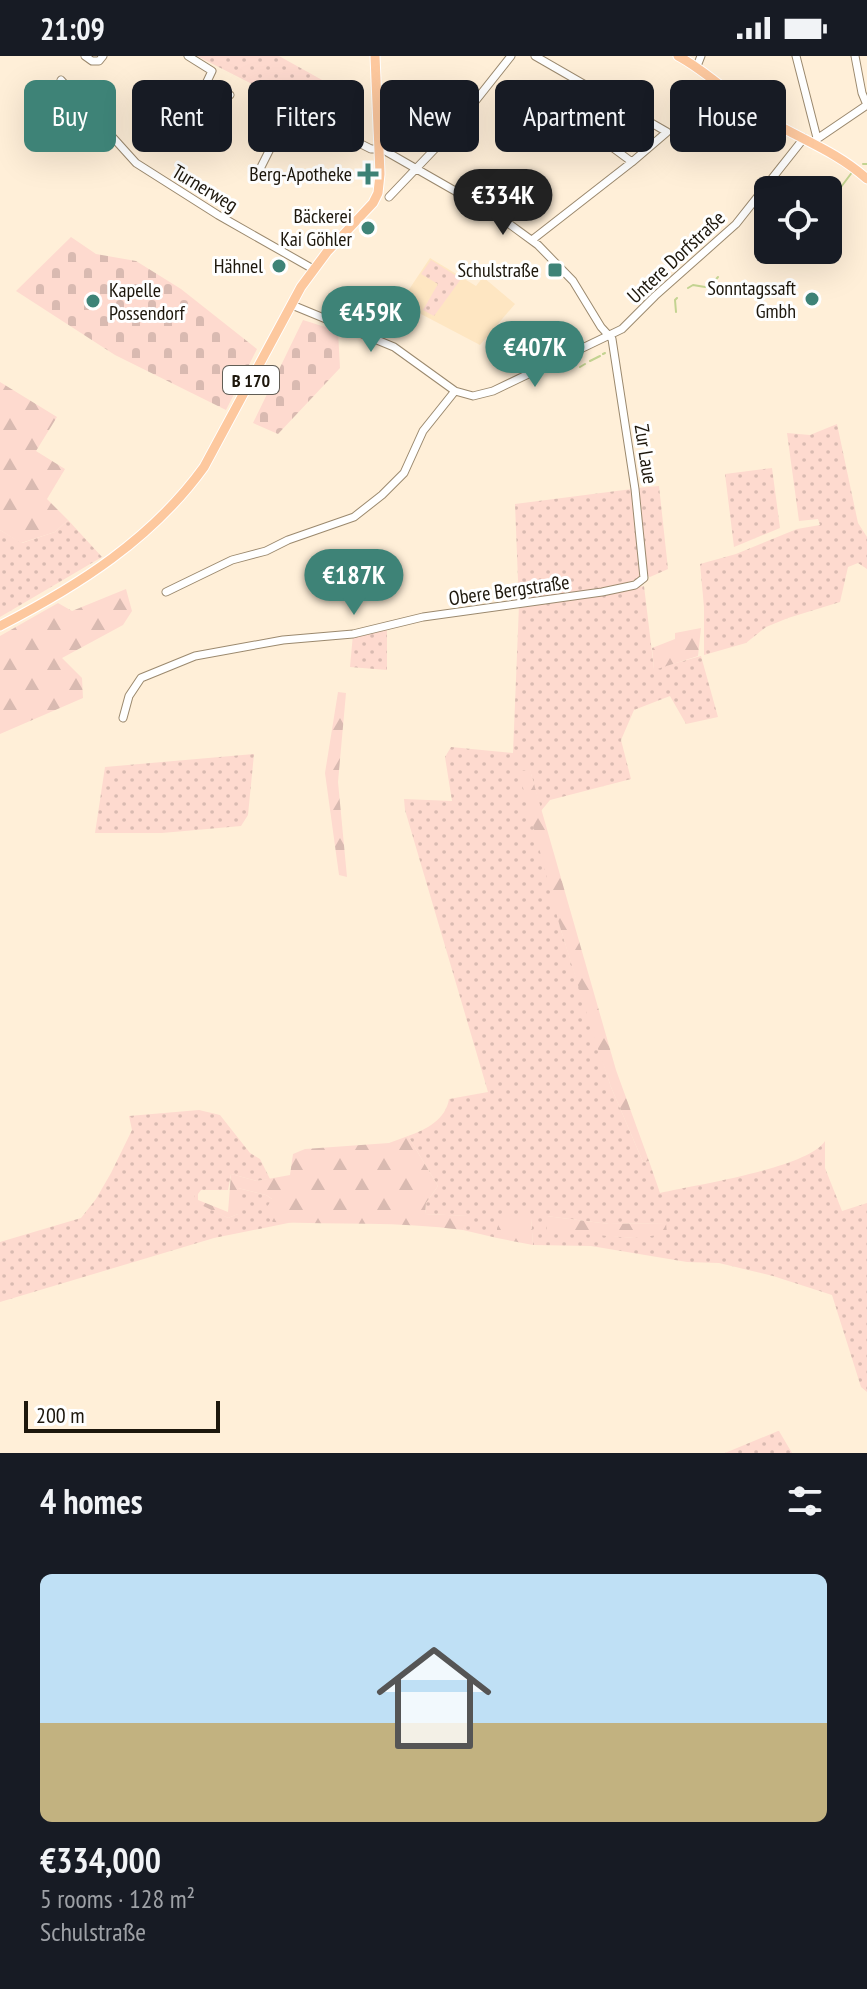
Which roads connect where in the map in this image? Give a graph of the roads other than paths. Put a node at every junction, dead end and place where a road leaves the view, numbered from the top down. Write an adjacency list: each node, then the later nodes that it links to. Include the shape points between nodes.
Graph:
1 (85, 56): 2 (street, via 99,61)
2 (103, 56)
3 (188, 56): 11 (street, via 212,71)
4 (375, 56): 13 (main road, B 170)
5 (511, 56): 22 (street)
6 (535, 56): 20 (street, via 667,132)
7 (678, 56): 10 (main road)
8 (796, 56): 14 (street)
9 (855, 56): 12 (street)
10 (699, 61): 14 (main road, via 763,117)
11 (208, 80)
12 (867, 105): 14 (street, Untere Dorfstraße)
13 (380, 115)
14 (811, 139): 23 (main road); 28 (street, Untere Dorfstraße, via 736,224 633,321)
15 (116, 141): 26 (street, Turnerweg, via 136,163)
16 (380, 150): 21 (street, via 293,110)
17 (383, 152): 26 (main road, B 170, via 373,203)
18 (387, 152): 22 (street)
19 (619, 152): 20 (street)
20 (632, 162): 25 (street)
21 (260, 169)
22 (418, 169): 24 (street); 25 (street)
23 (867, 179)
24 (389, 197)
25 (532, 240): 28 (street, via 573,281)
26 (313, 269): 27 (main road, B 170)
27 (292, 305): 29 (street, via 394,347); 32 (main road, B 170, via 211,455 185,492 117,556)
28 (609, 336): 29 (street, Untere Dorfstraße, via 493,391 473,396); 30 (street, Zur Laue)
29 (455, 391): 31 (street, via 423,431 404,473 354,517 243,555)
30 (644, 578): 33 (street, Obere Bergstraße, via 602,592 195,656 141,678)
31 (166, 592)
32 (0, 626)
33 (123, 718)

